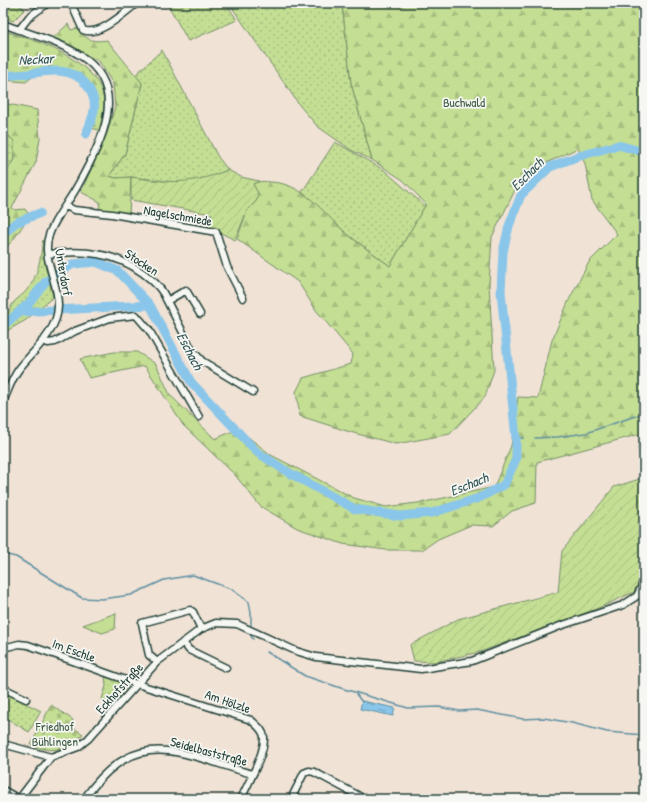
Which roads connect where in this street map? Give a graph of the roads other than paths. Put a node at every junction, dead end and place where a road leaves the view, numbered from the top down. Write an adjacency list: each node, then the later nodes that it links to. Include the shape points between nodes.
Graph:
1 (48, 3): 5 (street, via 28,17)
2 (71, 3): 3 (street, via 83,30 90,32 106,26)
3 (137, 3)
4 (3, 24): 5 (street, Unterdorf)
5 (19, 30): 6 (street, Unterdorf, via 81,56 104,83 109,104 103,132)
6 (66, 206): 7 (street, Unterdorf, via 54,223 49,236); 8 (street, Nagelschmiede, via 74,210 216,232 227,267)
7 (48, 254): 9 (street, Stocken, via 83,252 117,258 154,281 165,294); 11 (street, Unterdorf, via 58,308 51,328)
8 (243, 298)
9 (167, 301): 10 (street, via 186,290); 12 (street, Stocken, via 192,350 202,362)
10 (200, 314)
11 (42, 340): 13 (street, Unterdorf, via 18,370); 14 (street, via 48,343 55,342 110,318 136,315 149,330)
12 (253, 392)
13 (3, 402)
14 (199, 417)
15 (644, 582): 16 (street, Eckhofstraße, via 637,596 623,605 560,626 472,661 421,669 316,657 237,624 216,623)
16 (201, 629): 17 (street, Eckhofstraße); 19 (street, via 190,610 142,623 149,655)
17 (183, 642): 19 (street, Eckhofstraße); 20 (street, via 189,650)
18 (3, 648): 21 (street, Im Eschle, via 19,644 28,645)
19 (157, 662): 21 (street, Eckhofstraße)
20 (226, 668)
21 (137, 684): 25 (street, Eckhofstraße, via 88,739 78,747); 26 (street, Am Hölzle, via 251,720 261,728 264,737)
22 (3, 688): 23 (street)
23 (26, 699)
24 (3, 744): 25 (street)
25 (51, 757): 29 (street)
26 (252, 774): 28 (street, Am Hölzle); 30 (street, Seidelbaststraße, via 169,750 146,750 123,760 107,771)
27 (3, 790): 29 (street)
28 (242, 798): 31 (street)
29 (19, 799)
30 (84, 799)
31 (251, 799)
32 (291, 799): 33 (street, via 304,774 309,770 359,796)
33 (360, 799)

